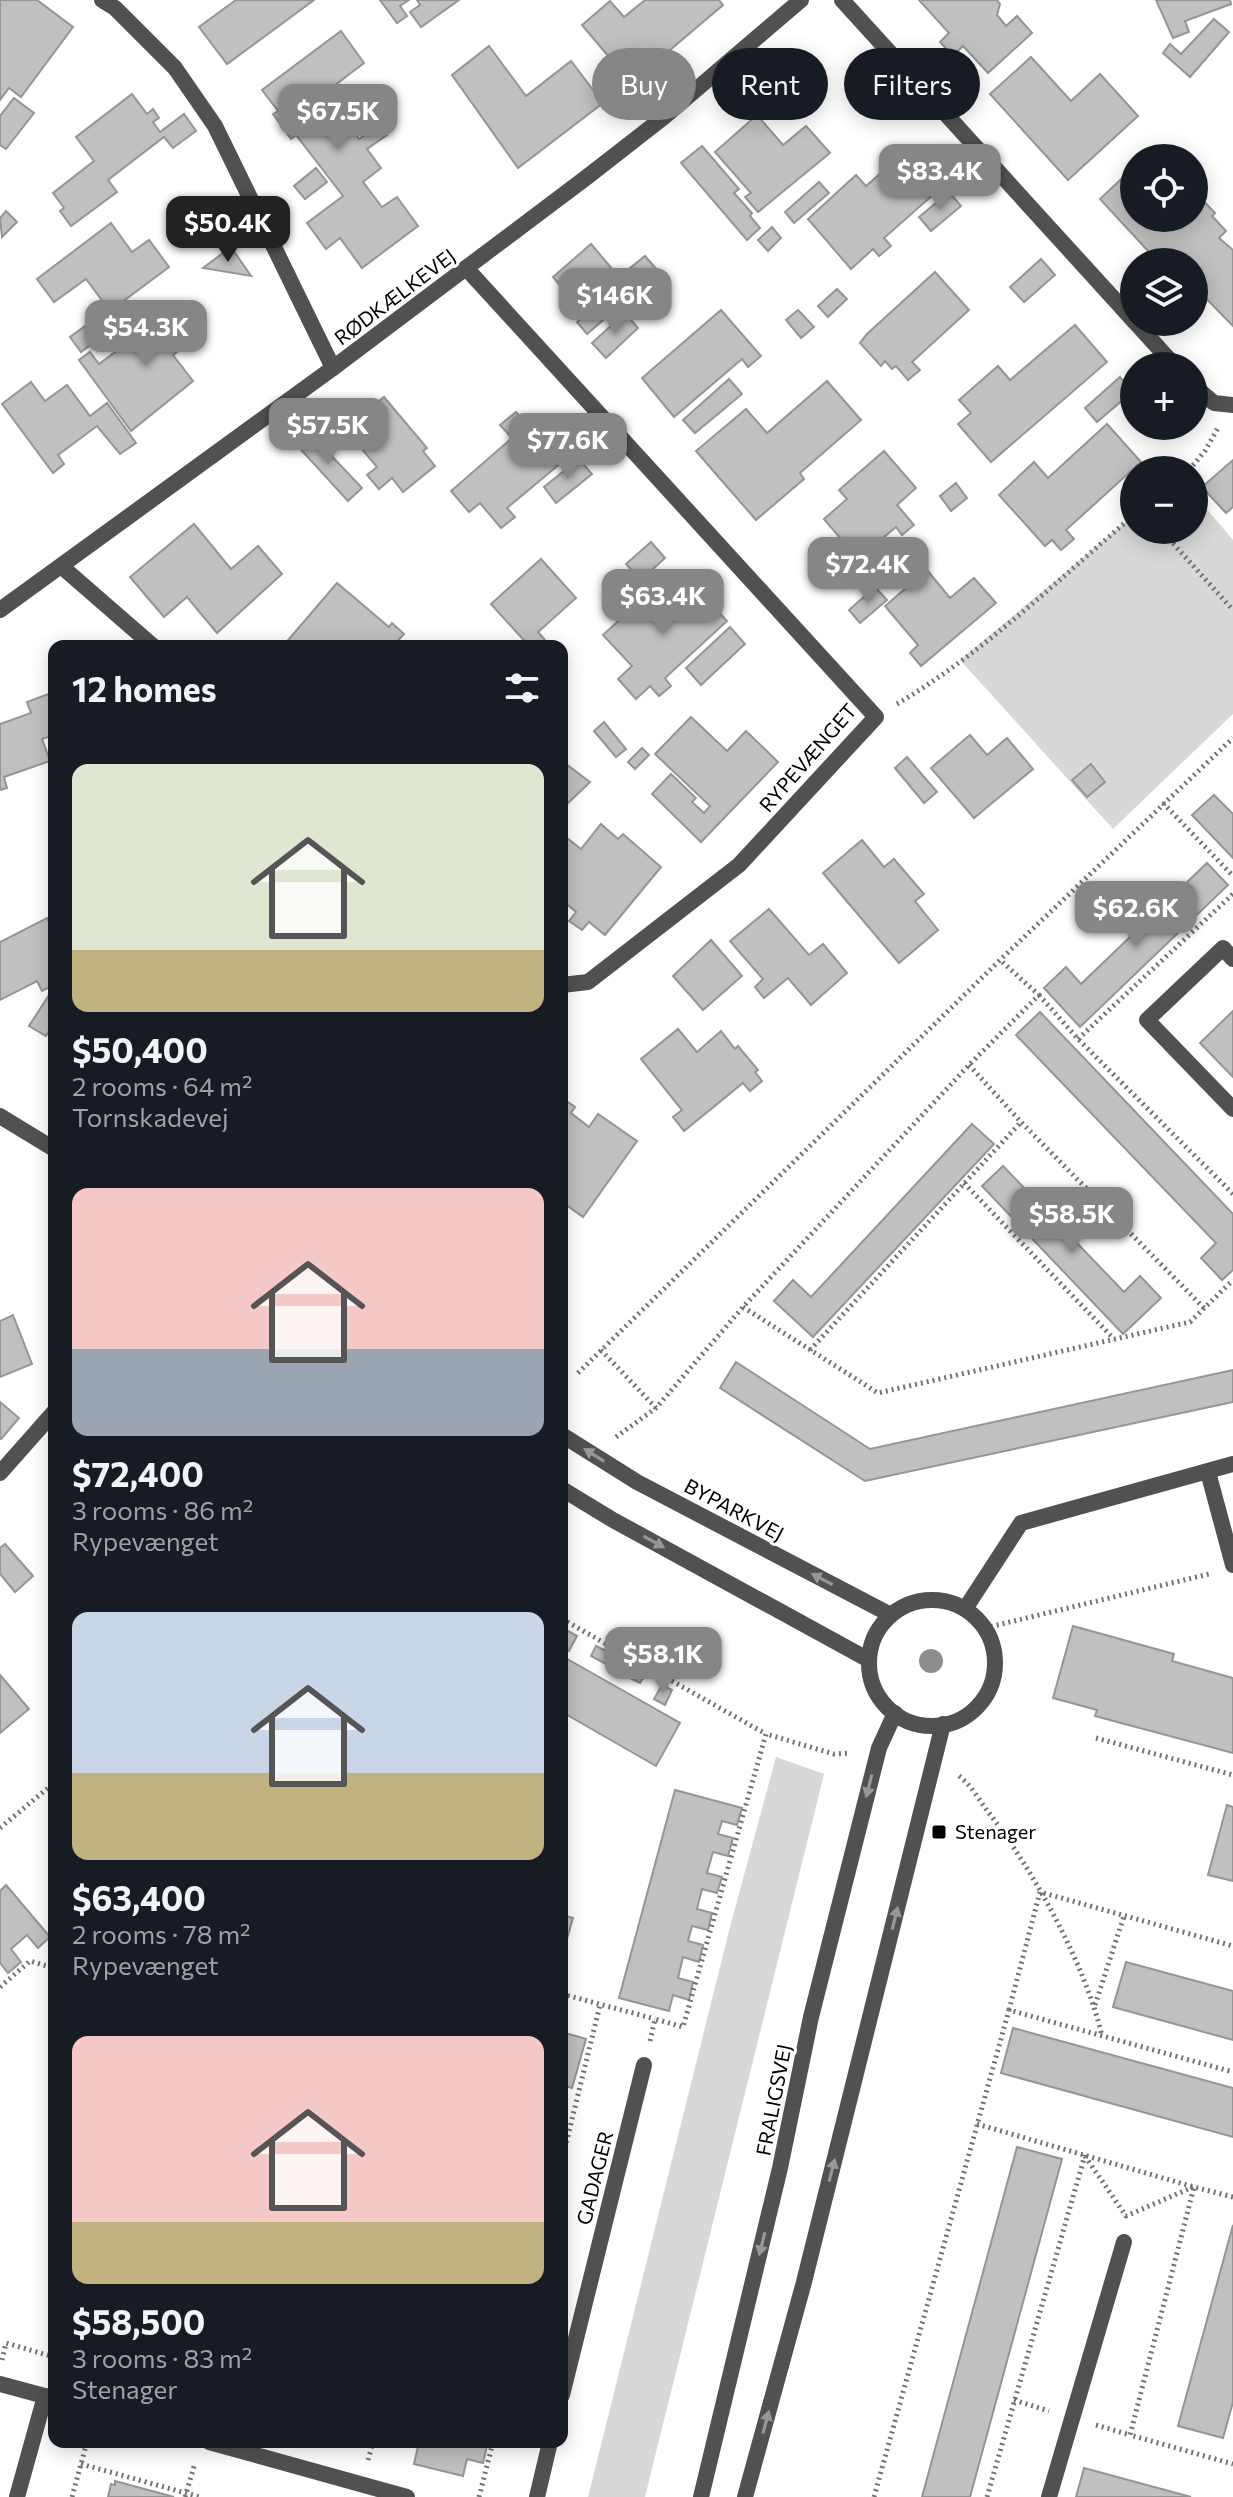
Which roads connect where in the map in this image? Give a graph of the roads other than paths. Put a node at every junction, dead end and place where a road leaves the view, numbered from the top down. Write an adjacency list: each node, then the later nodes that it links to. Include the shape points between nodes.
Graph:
1 (801, 0): 4 (street, RØDKÆLKEVEJ, via 664,117)
2 (842, 0): 5 (street)
3 (113, 3): 8 (street, via 175,68 215,126)
4 (466, 268): 8 (street, RØDKÆLKEVEJ); 15 (street, RYPEVÆNGET, via 876,717 739,865 588,982)
5 (1120, 305)
6 (1148, 336): 7 (street)
7 (1163, 352)
8 (333, 368): 11 (street, RØDKÆLKEVEJ)
9 (1208, 398): 10 (street)
10 (1230, 405)
11 (61, 566): 12 (street, RØDKÆLKEVEJ); 13 (street)
12 (0, 610)
13 (146, 640)
14 (1233, 959): 16 (street, via 1223,948 1147,1020)
15 (568, 984)
16 (1233, 1109)
17 (0, 1116): 18 (street)
18 (48, 1145)
19 (48, 1419): 23 (street)
20 (568, 1439): 27 (street, BYPARKVEJ, one-way to 20, via 637,1482)
21 (1233, 1464): 22 (street)
22 (1208, 1472): 25 (street); 26 (street, via 1021,1523)
23 (0, 1473)
24 (568, 1492): 28 (street, one-way to 28)
25 (1225, 1568)
26 (965, 1609): 27 (street, via 926,1600); 30 (street, via 985,1628 994,1653 992,1681 979,1705)
27 (891, 1615): 28 (street, via 876,1636)
28 (869, 1660): 29 (street, via 876,1690)
29 (895, 1713): 30 (street, via 917,1724); 42 (street, FRALIGSVEJ, one-way to 42, via 879,1748 811,2017)
30 (943, 1724): 43 (street, one-way to 30)
31 (644, 2065): 33 (street, GADAGER)
32 (1124, 2242): 44 (street)
33 (568, 2371)
34 (0, 2384): 35 (street)
35 (48, 2398)
36 (48, 2401): 39 (street)
37 (203, 2448): 40 (street)
38 (549, 2448): 41 (street)
39 (17, 2497)
40 (407, 2497)
41 (537, 2497)
42 (701, 2497)
43 (745, 2497)
44 (1049, 2497)

